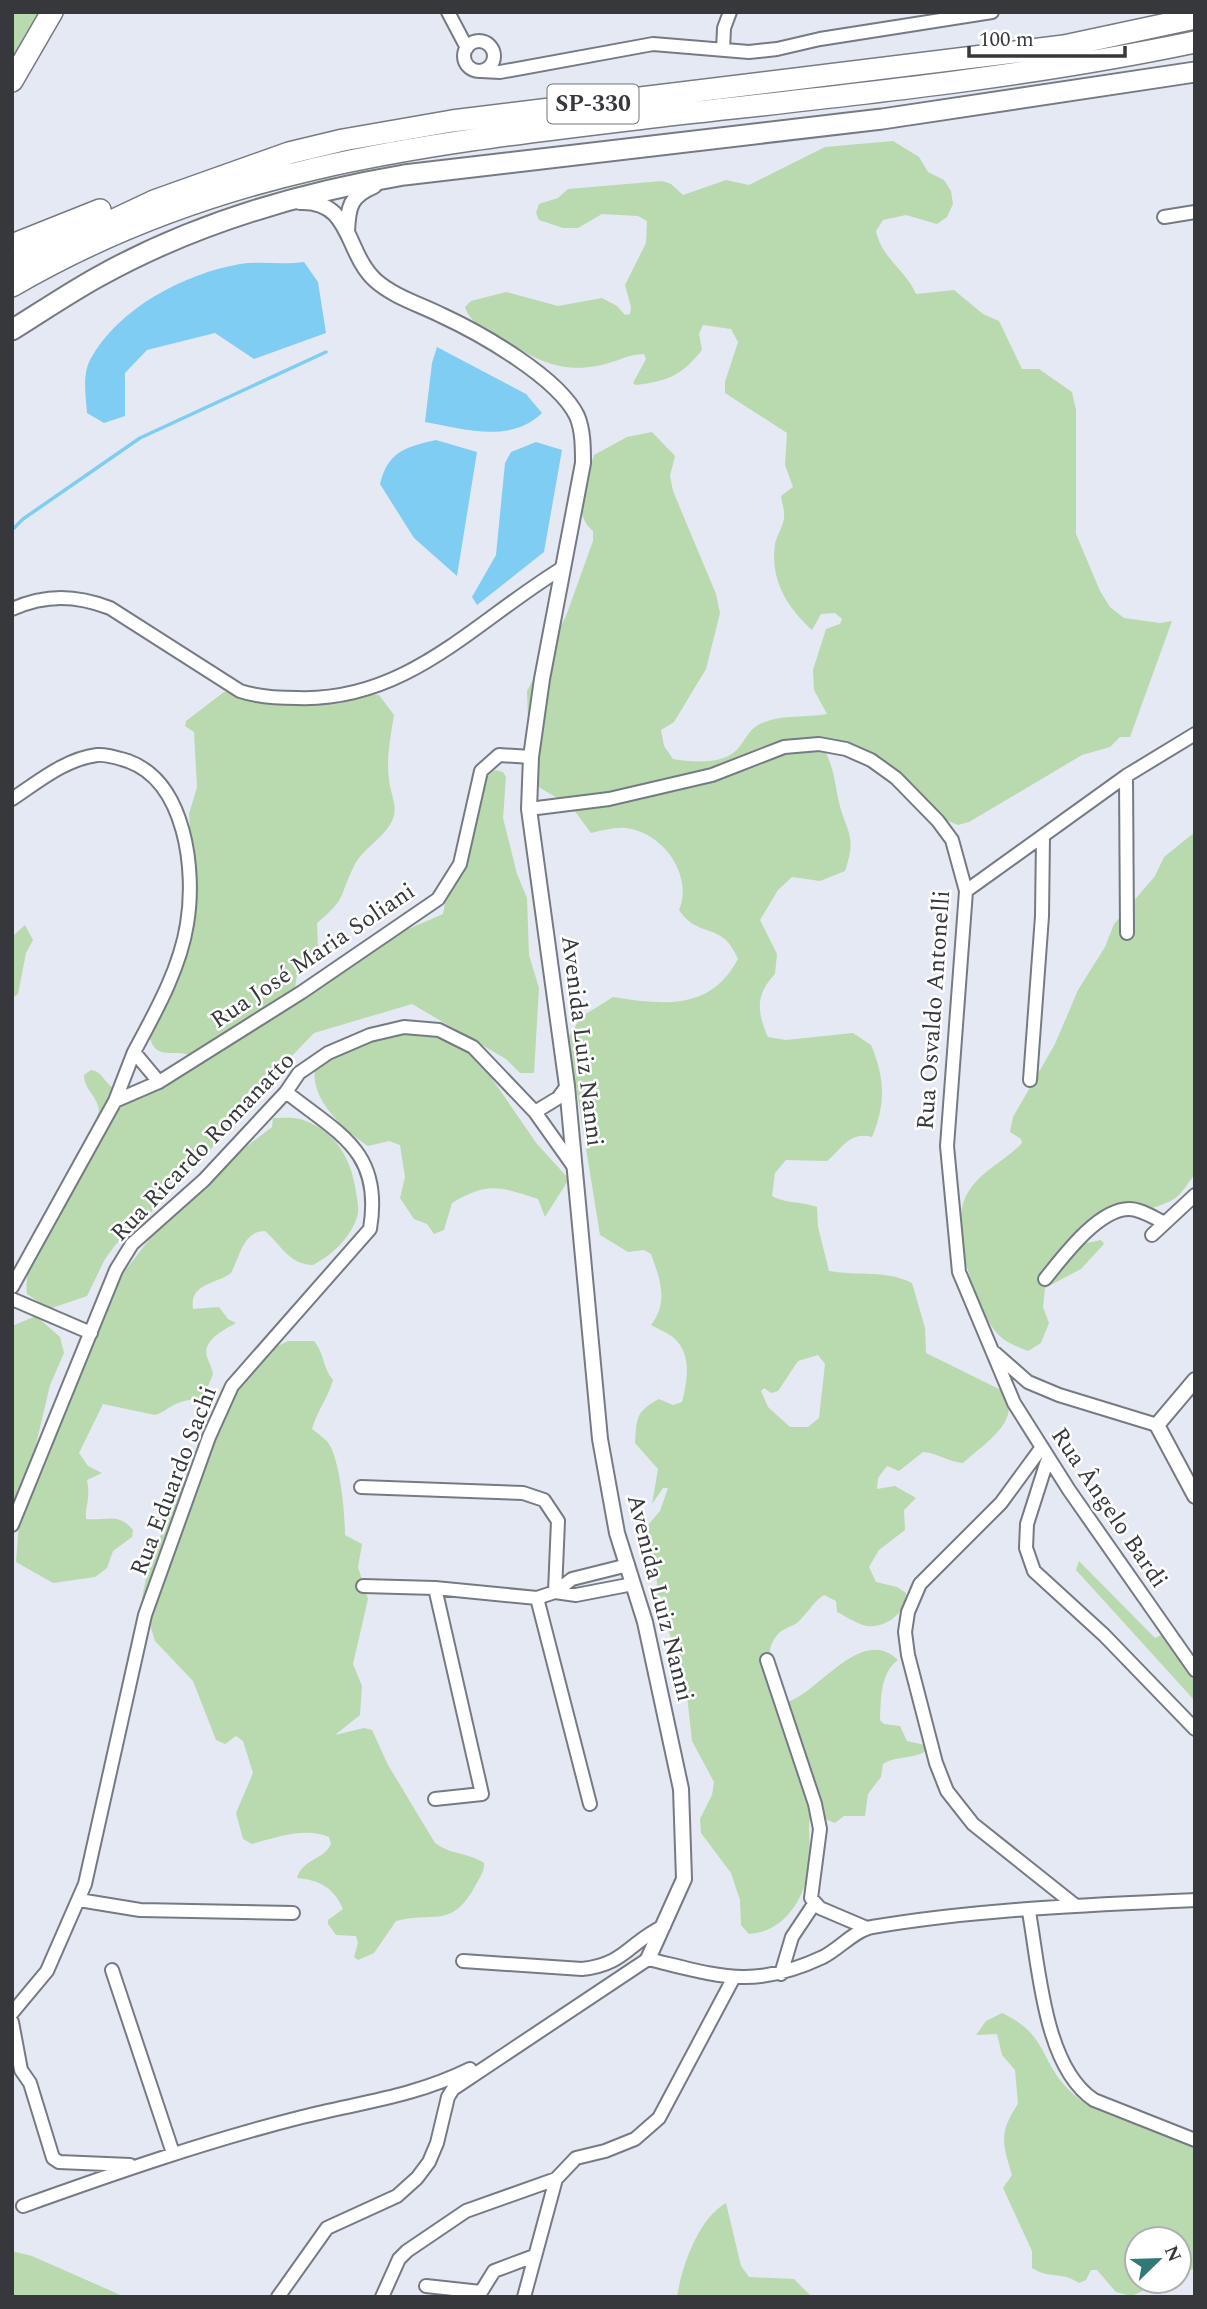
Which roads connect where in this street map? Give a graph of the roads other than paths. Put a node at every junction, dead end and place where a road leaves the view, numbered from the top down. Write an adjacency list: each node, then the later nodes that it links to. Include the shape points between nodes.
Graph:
1 (52, 12): 15 (highway)
2 (448, 12): 9 (street)
3 (992, 12): 10 (street, via 820,38 777,49)
4 (1194, 12): 7 (highway)
5 (729, 13): 10 (street)
6 (1195, 18): 7 (highway, SP-330)
7 (1149, 29): 16 (highway, SP-330, via 1064,46 898,68 438,123)
8 (1195, 42): 24 (highway, SP-330, via 1066,66 365,156 260,181 166,213)
9 (467, 48): 11 (street, via 483,41); 13 (street, via 466,62)
10 (723, 50): 12 (street, via 653,44)
11 (494, 52): 12 (street); 13 (street, via 493,62)
12 (518, 68): 13 (street)
13 (481, 71)
14 (1195, 72): 17 (highway, via 882,119)
15 (12, 81)
16 (289, 153): 22 (highway, via 170,183); 23 (highway, SP-330, via 153,201)
17 (404, 175): 18 (highway); 21 (street, via 354,197 349,203)
18 (279, 203): 21 (street, Avenida Luiz Nanni, via 329,207); 25 (highway, via 165,244 99,276)
19 (1195, 212): 20 (street)
20 (1164, 217)
21 (347, 234): 26 (street, Avenida Luiz Nanni, via 374,279 535,372 564,397 578,417 583,463)
22 (12, 245)
23 (12, 268)
24 (12, 286)
25 (12, 330)
26 (564, 567): 27 (street, via 521,593 464,639 390,682 317,699 240,691 94,602 58,596 34,599); 29 (street, Avenida Luiz Nanni)
27 (12, 609)
28 (1195, 734): 30 (street)
29 (531, 757): 32 (street, Avenida Luiz Nanni); 38 (street, Rua José Maria Soliani, via 499,755 481,771 460,864 438,899)
30 (1126, 776): 33 (street); 35 (street)
31 (12, 799): 36 (street, via 70,762 99,754 141,766 158,779 171,802 188,867 187,925 172,974)
32 (529, 809): 34 (street, Rua Osvaldo Antonelli, via 608,799 712,775 784,747 819,744 846,749 895,778 938,821 952,840); 39 (street, Avenida Luiz Nanni)
33 (1043, 836): 34 (street); 37 (street)
34 (966, 891): 53 (street, Rua Osvaldo Antonelli, via 947,1146 959,1272)
35 (1127, 933)
36 (134, 1052): 38 (street); 41 (street)
37 (1030, 1080)
38 (159, 1082): 41 (street, Rua José Maria Soliani)
39 (567, 1086): 42 (street, via 558,1098); 43 (street, Avenida Luiz Nanni)
40 (286, 1093): 42 (street, Rua Ricardo Romanatto, via 299,1073 328,1053 404,1027 439,1030 473,1047); 52 (street, Rua Ricardo Romanatto, via 204,1180 132,1244 116,1270); 73 (street, Rua Eduardo Sachi, via 346,1137 361,1154 371,1182 370,1229 232,1386 209,1437 145,1615)
41 (115, 1101): 50 (street)
42 (535, 1112): 44 (street, Rua Ricardo Romanatto)
43 (571, 1124): 44 (street); 45 (street, Avenida Luiz Nanni)
44 (548, 1130): 45 (street, Rua Ricardo Romanatto)
45 (575, 1168): 62 (street, Avenida Luiz Nanni, via 600,1439 617,1533)
46 (1195, 1195): 47 (street)
47 (1165, 1223): 48 (street); 49 (street, via 1127,1208 1113,1214 1079,1237)
48 (1152, 1235)
49 (1045, 1279)
50 (12, 1287)
51 (12, 1299): 52 (street)
52 (91, 1333): 61 (street, Rua Ricardo Romanatto)
53 (992, 1351): 55 (street); 56 (street, Rua Ângelo Bardi)
54 (1195, 1380): 57 (street)
55 (1028, 1382): 56 (street); 57 (street)
56 (1014, 1403): 58 (street, Rua Ângelo Bardi)
57 (1157, 1425): 60 (street)
58 (1045, 1453): 69 (street, Rua Ângelo Bardi); 70 (street, via 1027,1524 1026,1548 1034,1572 1104,1635); 76 (street, via 920,1584 905,1632 947,1791 973,1824)
59 (361, 1487): 66 (street, via 523,1493 544,1500 558,1521)
60 (1195, 1496)
61 (12, 1525)
62 (628, 1565): 63 (street, Avenida Luiz Nanni); 66 (street, via 572,1579)
63 (633, 1584): 66 (street, via 576,1595); 79 (street, Avenida Luiz Nanni, via 681,1789 685,1869)
64 (363, 1586): 65 (street)
65 (435, 1588): 67 (street); 71 (street, via 481,1794)
66 (555, 1592): 67 (street)
67 (537, 1598): 72 (street)
68 (767, 1660): 75 (street, via 820,1829 810,1889)
69 (1195, 1671)
70 (1195, 1729)
71 (435, 1799)
72 (590, 1804)
73 (79, 1900): 78 (street, via 141,1910); 86 (street, Rua Eduardo Sachi, via 43,1978)
74 (1195, 1900): 76 (street)
75 (814, 1904): 80 (street); 84 (street, via 792,1937)
76 (1076, 1906): 77 (street)
77 (1029, 1912): 80 (street, via 935,1917); 89 (street, via 1051,2026 1070,2076 1094,2100)
78 (293, 1913)
79 (664, 1926): 81 (street, Avenida Luiz Nanni); 82 (street, via 627,1955 599,1967)
80 (867, 1928): 84 (street, via 829,1954)
81 (648, 1959): 85 (street); 88 (street)
82 (463, 1961)
83 (112, 1970): 90 (street)
84 (781, 1973): 85 (street)
85 (733, 1979): 92 (street, via 653,2124 619,2146 576,2158)
86 (12, 2013)
87 (12, 2022): 91 (street, via 21,2070 30,2083 53,2158 59,2162)
88 (490, 2063): 90 (street, via 420,2091); 96 (street, via 453,2089 429,2162 407,2189 327,2228)
89 (1195, 2140)
90 (173, 2153): 91 (street)
91 (140, 2165): 93 (street)
92 (556, 2179): 94 (street); 97 (street, via 466,2211 407,2250)
93 (23, 2206)
94 (534, 2256): 95 (street, via 494,2272 481,2292); 98 (street)
95 (426, 2286)
96 (278, 2297)
97 (382, 2297)
98 (524, 2297)

